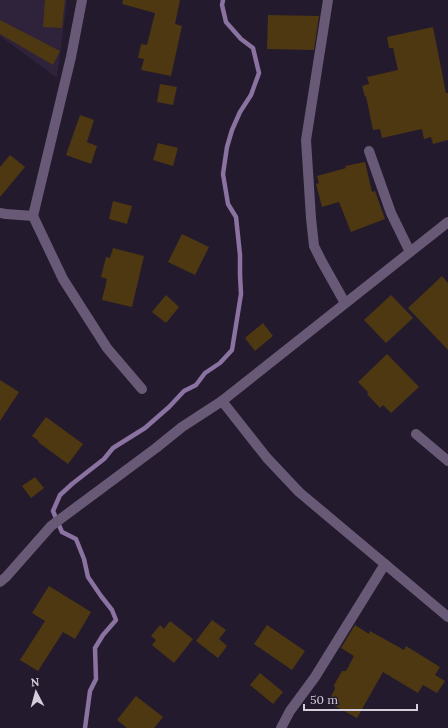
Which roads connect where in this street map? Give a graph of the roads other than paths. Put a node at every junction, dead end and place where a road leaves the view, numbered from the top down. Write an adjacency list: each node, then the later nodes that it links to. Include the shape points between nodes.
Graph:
1 (82, 0): 5 (street, via 71,58)
2 (328, 0): 8 (street, via 306,140 314,246)
3 (369, 151): 7 (street, via 391,213)
4 (0, 213): 5 (street)
5 (33, 216): 9 (street, via 63,279 107,348)
6 (448, 222): 7 (street)
7 (410, 252): 8 (street)
8 (346, 303): 10 (street)
9 (142, 389)
10 (222, 401): 13 (street, via 299,492); 14 (street, via 182,426 51,526)
11 (416, 434): 12 (street)
12 (448, 461)
13 (385, 564): 15 (street); 16 (street)
14 (0, 582)
15 (448, 617)
16 (281, 728)

